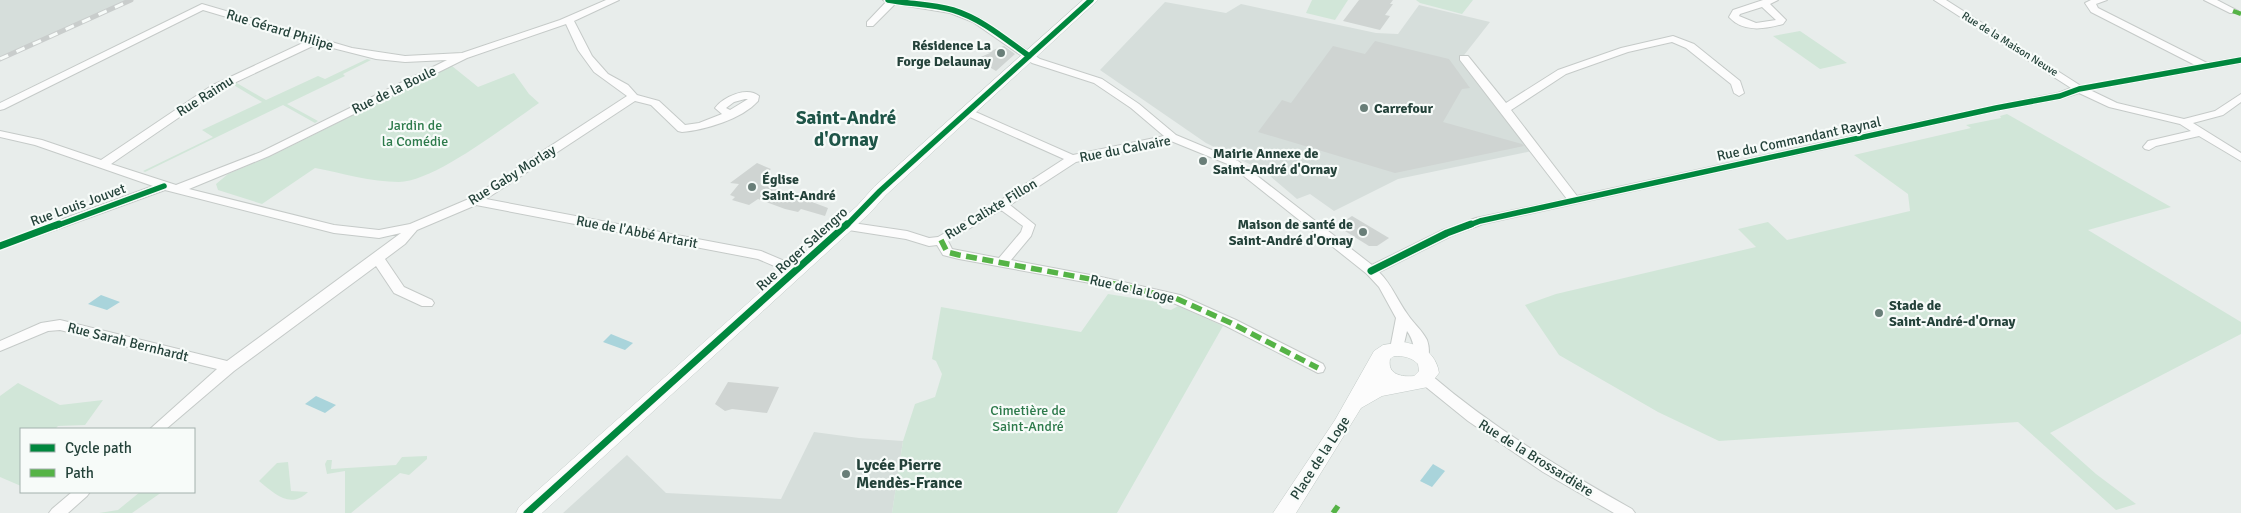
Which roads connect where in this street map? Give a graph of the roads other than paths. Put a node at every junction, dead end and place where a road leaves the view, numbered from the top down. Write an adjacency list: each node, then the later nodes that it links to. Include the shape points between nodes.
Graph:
1 (217, 0): 8 (street)
2 (614, 0): 10 (street, Rue de la Boule)
3 (890, 0): 11 (street); 14 (street, via 961,13)
4 (1091, 0): 14 (main road, Rue Roger Salengro)
5 (1939, 0): 18 (street, Rue de la Maison Neuve)
6 (2102, 0): 17 (street, via 2090,3 2094,10)
7 (2209, 0): 9 (street)
8 (202, 7): 12 (street, Rue Gérard Philipe); 22 (street)
9 (2234, 11)
10 (568, 20): 13 (street, Rue de la Boule); 20 (street, via 592,64)
11 (870, 24)
12 (316, 41): 13 (street, Rue Gérard Philipe, via 376,56 405,59); 33 (street, Rue Raimu, via 215,88)
13 (463, 56): 35 (street, Rue de la Boule, via 265,154)
14 (1029, 56): 24 (main road, Rue Roger Salengro); 29 (street, via 1098,81)
15 (1464, 58): 23 (street)
16 (2241, 60): 17 (street, Rue du Commandant Raynal)
17 (2203, 65): 18 (street, Rue du Commandant Raynal)
18 (2079, 89): 26 (street, Rue de la Maison Neuve, via 2113,105); 36 (street, Rue du Commandant Raynal, via 2060,96)
19 (1739, 93): 23 (street, via 1736,83 1690,46 1673,39 1625,50 1562,72)
20 (633, 97): 25 (street, via 655,102 682,128 700,128); 37 (street, Rue Gaby Morlay)
21 (2241, 97): 26 (street, via 2219,113)
22 (0, 106)
23 (1505, 109): 36 (street)
24 (967, 112): 32 (street, Rue du Calvaire); 39 (main road, Rue Roger Salengro)
25 (730, 115)
26 (2184, 122): 27 (street)
27 (2200, 133): 30 (street, via 2152,143); 31 (street)
28 (0, 134): 33 (street, via 38,142)
29 (1172, 137): 32 (street, Rue du Calvaire); 46 (street, Rue du Calvaire, via 1234,163)
30 (2149, 147)
31 (2241, 158)
32 (1072, 159): 38 (street, Rue Calixte Fillon)
33 (102, 164): 34 (street)
34 (164, 186): 35 (street); 42 (street, Rue Louis Jouvet)
35 (177, 189): 40 (street, Rue Gaby Morlay, via 334,229 379,234)
36 (1574, 200): 46 (street, Rue du Commandant Raynal, via 1480,221 1447,233)
37 (475, 201): 40 (street, Rue Gaby Morlay); 45 (street, Rue de l'Abbé Artarit, via 761,255)
38 (1002, 205): 41 (street, Rue Calixte Fillon); 44 (street, via 1029,226 1027,233)
39 (846, 226): 41 (street, Rue Calixte Fillon, via 908,234 929,242); 45 (main road, Rue Roger Salengro)
40 (413, 227): 43 (street, via 402,242)
41 (941, 240): 44 (street, Rue de la Loge, via 947,252)
42 (0, 246)
43 (378, 259): 47 (street, via 399,290); 53 (street)
44 (1002, 263): 54 (street, Rue de la Loge, via 1175,298)
45 (797, 271): 61 (main road, Rue Roger Salengro)
46 (1371, 271): 48 (street, via 1384,284)
47 (427, 303)
48 (1403, 318): 50 (street); 51 (street, via 1421,342)
49 (0, 346): 53 (street, Rue Sarah Bernhardt, via 46,326 60,325)
50 (1397, 349): 51 (main road, via 1410,350); 52 (main road, via 1385,352)
51 (1422, 356): 55 (main road, via 1429,367)
52 (1379, 361): 56 (main road, via 1382,372 1393,382); 57 (main road, Place de la Loge)
53 (228, 367): 58 (street)
54 (1318, 368)
55 (1426, 378): 56 (main road, via 1416,384); 63 (street, Rue de la Brossardière, via 1482,425 1513,446)
56 (1402, 384): 57 (main road, Place de la Loge, via 1376,390)
57 (1354, 403): 62 (main road, Place de la Loge)
58 (158, 428)
59 (81, 493): 60 (street)
60 (57, 513)
61 (527, 513)
62 (1284, 513)
63 (1628, 513)

